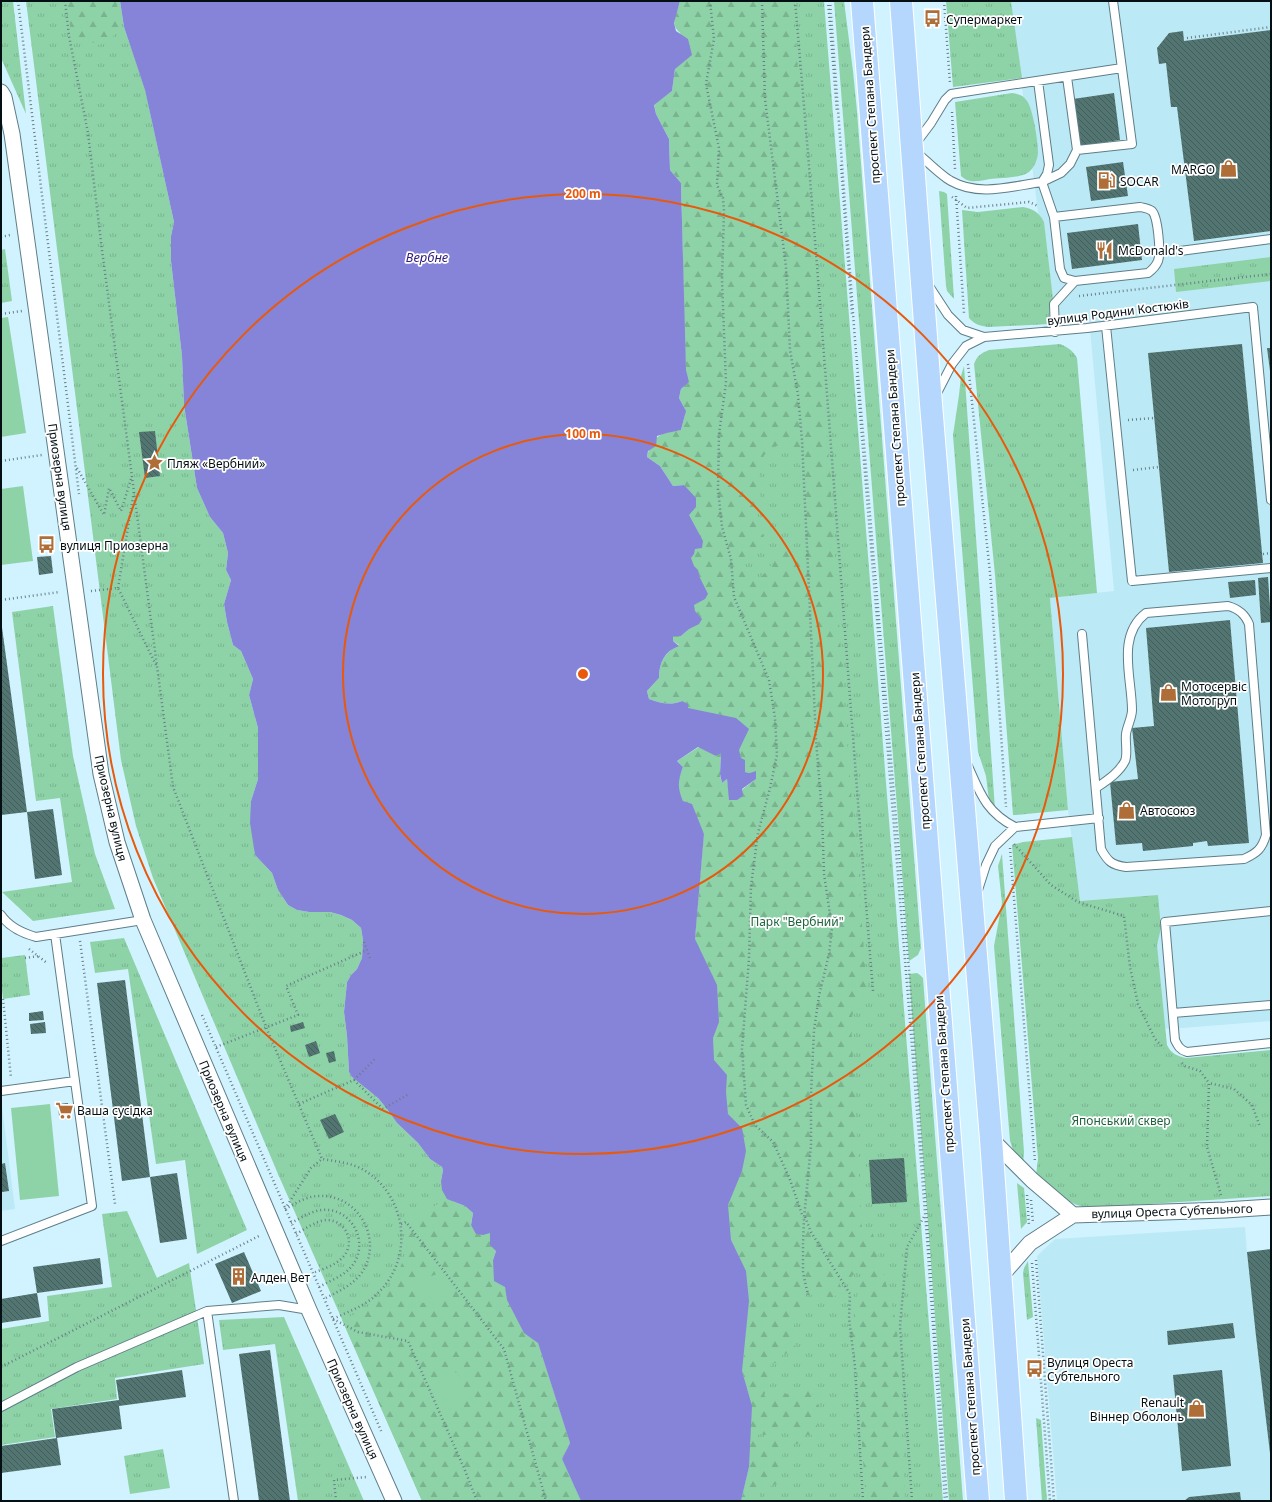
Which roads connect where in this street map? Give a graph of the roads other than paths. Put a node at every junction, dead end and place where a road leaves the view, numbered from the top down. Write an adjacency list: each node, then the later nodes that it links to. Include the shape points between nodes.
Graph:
1 (862, 1): 48 (main road, проспект Степана Бандери)
2 (1114, 1): 4 (lane)
3 (904, 7): 9 (main road)
4 (1122, 68): 5 (lane); 10 (lane, via 1132,144)
5 (1067, 77): 6 (lane); 10 (lane)
6 (1038, 81): 9 (lane, via 951,94); 11 (lane, via 1049,165)
7 (1, 92): 8 (street, Приозерна вулиця, via 4,97)
8 (7, 135): 31 (street, Приозерна вулиця, via 101,774 117,842)
9 (912, 148): 11 (lane, via 951,181 970,189 984,190); 15 (main road)
10 (1077, 150): 11 (lane, via 1070,164 1061,173)
11 (1042, 182): 12 (lane)
12 (1054, 217): 16 (lane, via 1060,269 1064,278); 16 (lane, via 1140,207 1152,211 1155,217 1160,251 1158,261 1148,274)
13 (1271, 239): 14 (lane)
14 (1180, 251)
15 (921, 274): 19 (lane, via 948,315 965,332); 20 (main road)
16 (1074, 281): 18 (lane, via 1054,304)
17 (1106, 326): 18 (lane, вулиця Родини Костюків); 21 (lane, вулиця Родини Костюків, via 1253,307); 22 (lane, via 1132,581)
18 (1055, 332): 19 (lane, вулиця Родини Костюків)
19 (984, 338): 20 (lane, via 966,346 952,364)
20 (931, 404): 24 (main road)
21 (1271, 500)
22 (1271, 568)
23 (1082, 634): 25 (lane)
24 (959, 746): 27 (lane, via 983,800); 28 (main road)
25 (1096, 788): 26 (lane); 26 (lane, via 1116,773 1125,760 1126,734 1132,712 1128,645 1138,619 1146,613 1228,606 1237,608 1249,624 1266,835 1263,845 1244,859 1126,868 1114,866 1106,858 1102,849)
26 (1099, 818): 27 (lane)
27 (1010, 830): 28 (lane, via 995,846 986,864)
28 (973, 908): 38 (main road)
29 (1271, 911): 34 (lane, via 1165,922)
30 (1, 915): 32 (lane, via 20,932 36,937)
31 (143, 920): 32 (lane); 43 (street, Приозерна вулиця)
32 (55, 934): 36 (lane)
33 (1271, 1005): 34 (lane)
34 (1173, 1013): 35 (lane, via 1175,1040 1181,1050 1187,1052)
35 (1271, 1043)
36 (75, 1081): 37 (lane); 41 (lane, via 92,1206)
37 (1, 1091)
38 (991, 1139): 40 (street); 42 (main road)
39 (1271, 1207): 40 (street, вулиця Ореста Субтельного)
40 (1073, 1215): 42 (street, via 1032,1241)
41 (1, 1242)
42 (1000, 1277): 49 (main road)
43 (309, 1310): 44 (lane, via 279,1305); 47 (street, Приозерна вулиця)
44 (207, 1311): 45 (lane, via 77,1366); 46 (lane)
45 (1, 1407)
46 (234, 1501)
47 (394, 1501)
48 (978, 1501)
49 (1016, 1501)

